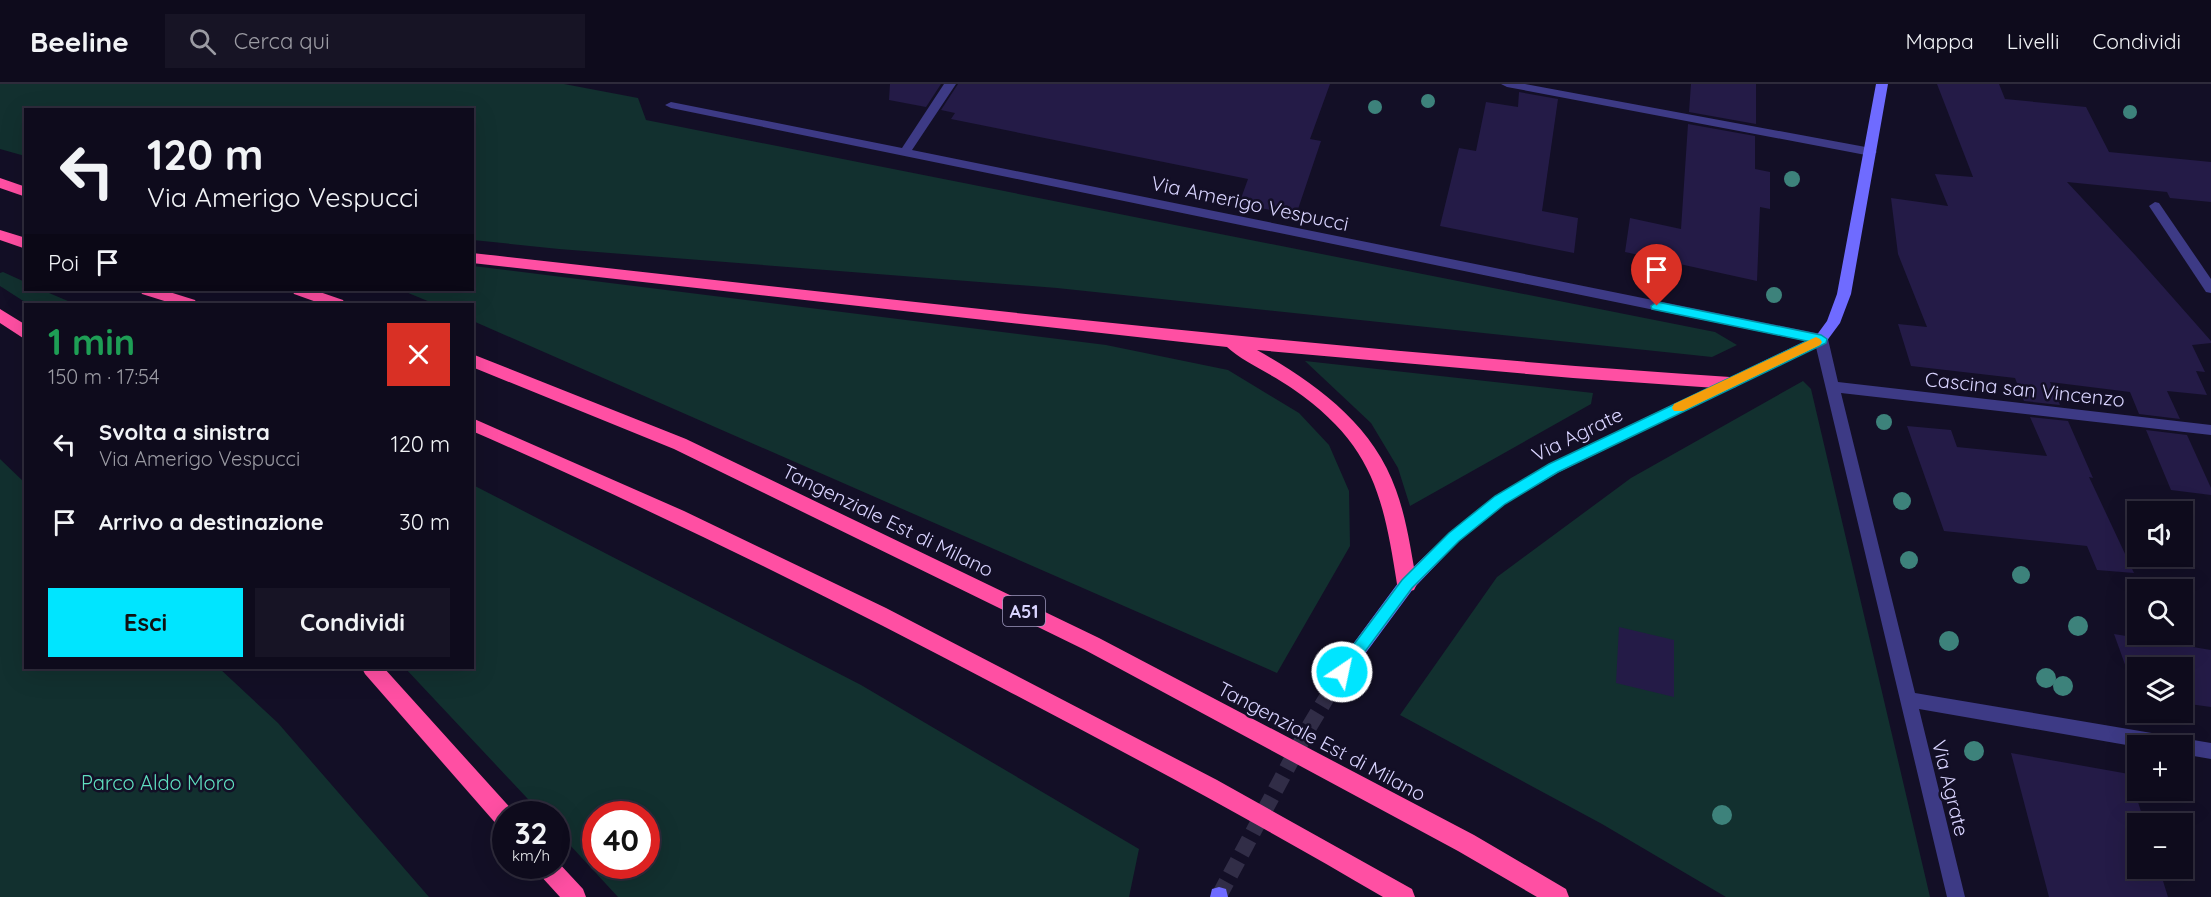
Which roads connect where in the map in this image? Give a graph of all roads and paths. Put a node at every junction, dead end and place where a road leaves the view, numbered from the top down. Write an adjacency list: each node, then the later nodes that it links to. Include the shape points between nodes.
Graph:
1 (950, 84): 5 (street)
2 (1507, 84): 6 (street)
3 (1882, 84): 6 (street)
4 (671, 105): 5 (street, Via Amerigo Vespucci)
5 (905, 152): 22 (street, Via Amerigo Vespucci)
6 (1870, 152): 22 (street, via 1842,304)
7 (0, 173): 8 (highway)
8 (24, 179)
9 (0, 183): 10 (highway)
10 (24, 191)
11 (2155, 206): 15 (street)
12 (0, 235): 13 (highway)
13 (24, 243)
14 (474, 258): 23 (highway)
15 (2211, 289)
16 (151, 291): 18 (highway)
17 (303, 291): 19 (highway)
18 (186, 303)
19 (334, 303)
20 (0, 315): 21 (highway)
21 (24, 333)
22 (1821, 339): 25 (street, Via Agrate); 26 (street, Via Agrate)
23 (1228, 341): 25 (highway); 29 (highway, via 1315,393 1363,443 1383,478 1392,504)
24 (474, 361): 40 (highway, Tangenziale Est di Milano / A51, via 680,444 1092,644 1466,843)
25 (1730, 383): 29 (street, Via Agrate, via 1533,479 1454,537)
26 (1834, 387): 28 (street, Cascina san Vincenzo); 32 (street, Via Agrate)
27 (474, 425): 39 (highway, via 596,477 859,603 1144,751)
28 (2211, 430)
29 (1407, 584): 31 (street, Via Agrate)
30 (373, 669): 36 (highway)
31 (1342, 672)
32 (1907, 699): 33 (street); 41 (street, Via Agrate)
33 (2127, 737)
34 (2193, 748): 35 (street)
35 (2211, 751)
36 (492, 803)
37 (559, 879): 38 (highway)
38 (575, 897)
39 (1404, 897)
40 (1558, 897)
41 (1956, 897)

